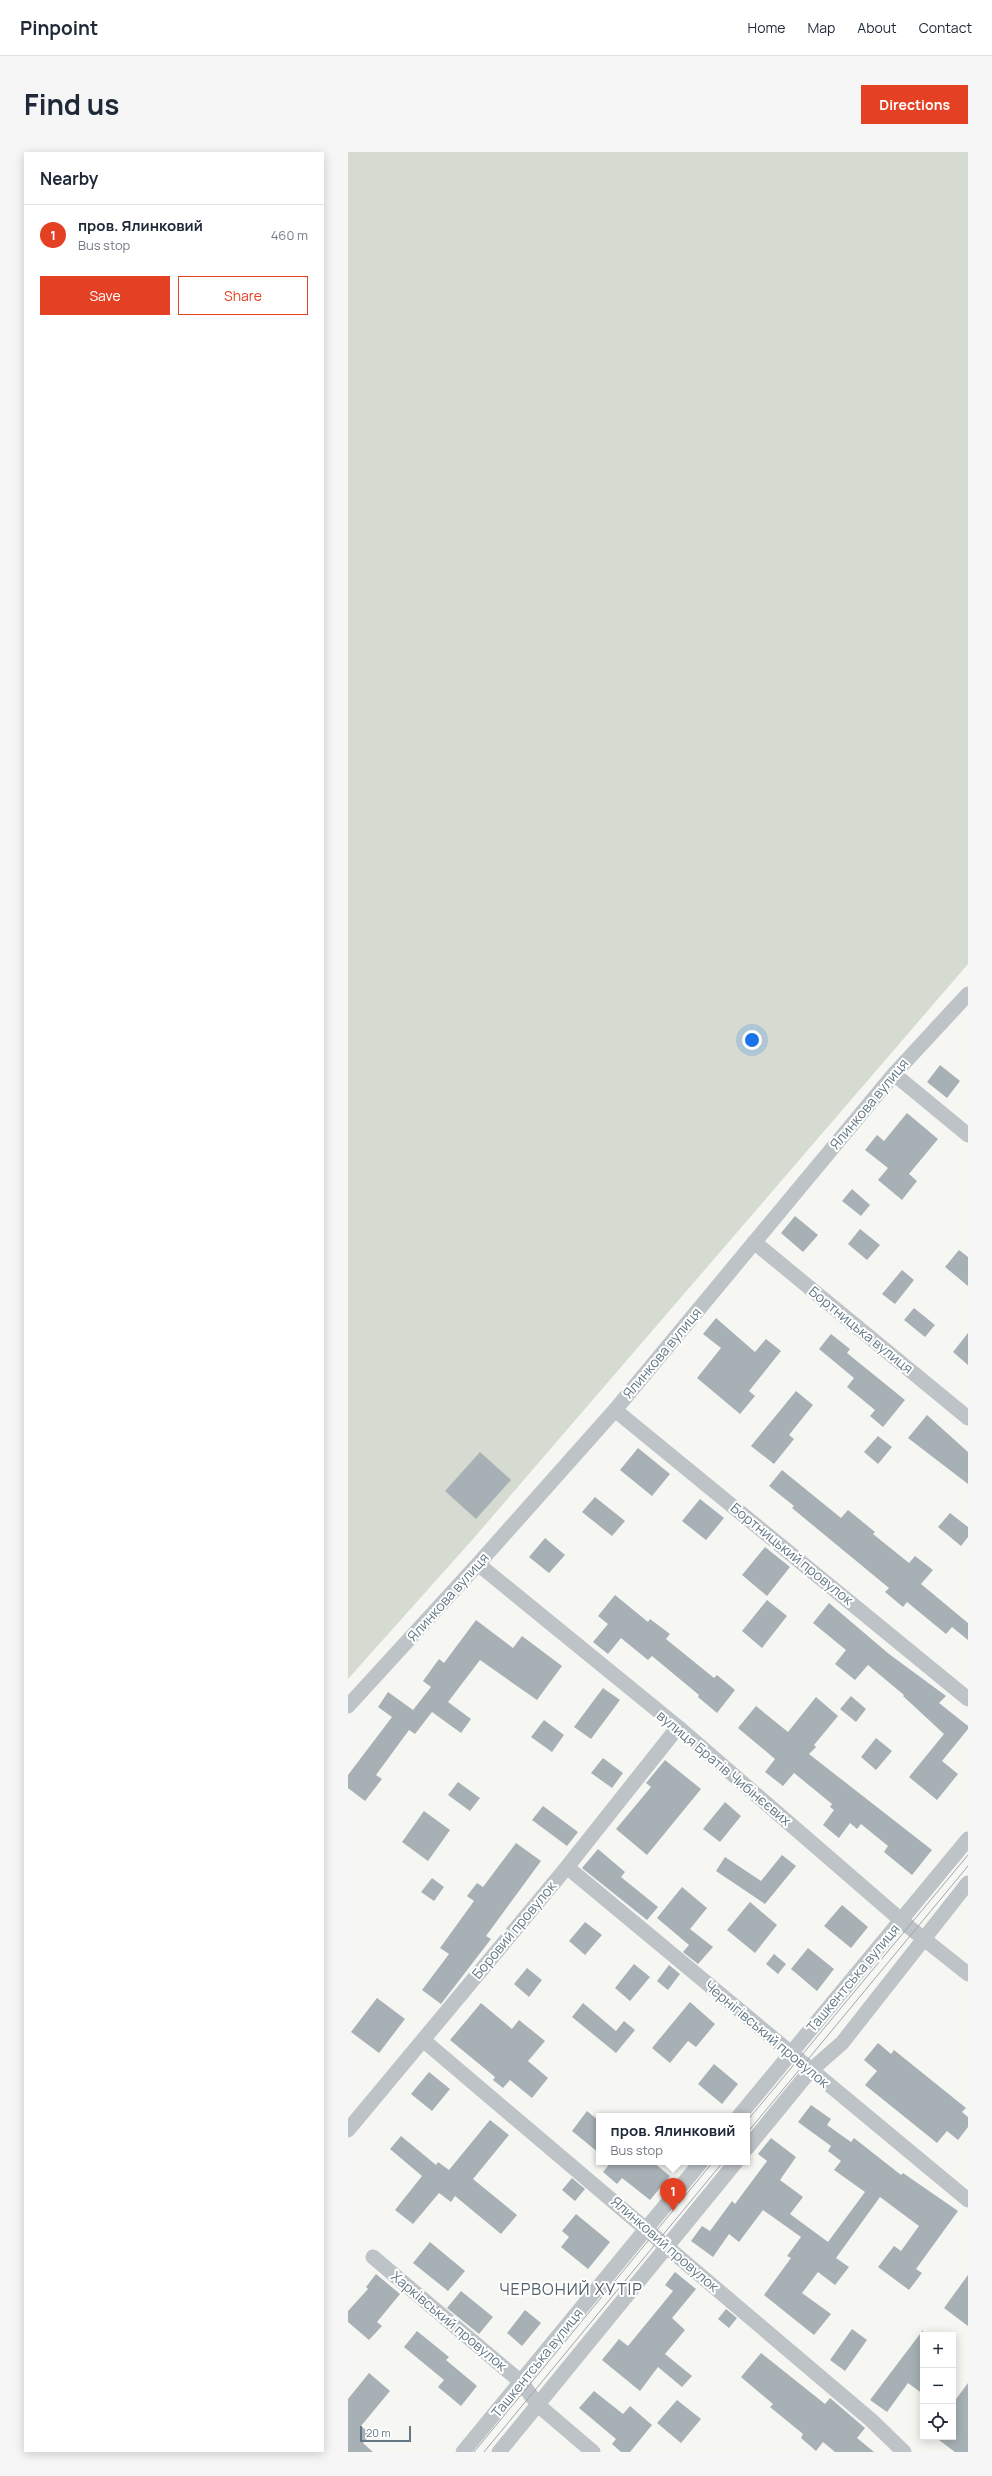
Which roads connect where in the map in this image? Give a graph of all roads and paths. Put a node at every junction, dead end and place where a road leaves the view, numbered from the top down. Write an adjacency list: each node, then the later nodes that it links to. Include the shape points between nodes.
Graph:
1 (968, 994): 2 (street, Ялинкова вулиця)
2 (894, 1074): 3 (street); 4 (street, Ялинкова вулиця)
3 (968, 1136)
4 (754, 1242): 5 (street, Ялинкова вулиця); 6 (street, Бортницька вулиця)
5 (615, 1410): 7 (street, Ялинкова вулиця); 8 (street, Бортницький провулок)
6 (968, 1418)
7 (478, 1564): 9 (street, Ялинкова вулиця); 10 (street, вулиця Братів Чибінєєвих)
8 (968, 1699)
9 (348, 1706)
10 (678, 1727): 12 (street, Боровий провулок); 14 (street, вулиця Братів Чибінєєвих)
11 (968, 1839): 14 (street, Ташкентська вулиця)
12 (567, 1867): 17 (street, Боровий провулок); 18 (street, Чернігівський провулок)
13 (968, 1884): 15 (street, Ташкентська вулиця)
14 (902, 1920): 15 (street, вулиця Братів Чибінєєвих); 18 (street, Ташкентська вулиця)
15 (923, 1938): 16 (street, вулиця Братів Чибінєєвих); 19 (street, Ташкентська вулиця, via 842,2043)
16 (968, 1974)
17 (423, 2040): 21 (street, Боровий провулок); 26 (street, Ялинковий провулок)
18 (792, 2051): 19 (street, Чернігівський провулок); 20 (street, Ташкентська вулиця)
19 (810, 2071): 22 (street, Ташкентська вулиця); 25 (street, Чернігівський провулок)
20 (741, 2113)
21 (348, 2130)
22 (750, 2144)
23 (699, 2165): 26 (street, Ташкентська вулиця)
24 (734, 2165): 27 (street, Ташкентська вулиця)
25 (968, 2200)
26 (647, 2228): 27 (street, Ялинковий провулок); 29 (street, Ташкентська вулиця)
27 (667, 2247): 30 (street, Ташкентська вулиця); 34 (street, Ялинковий провулок, via 871,2420)
28 (373, 2257): 29 (street, Харківський провулок)
29 (521, 2382): 30 (street, Харківський провулок); 31 (street, Ташкентська вулиця)
30 (538, 2405): 32 (street, Ташкентська вулиця); 33 (street, Харківський провулок)
31 (463, 2452)
32 (499, 2452)
33 (593, 2452)
34 (904, 2452)

